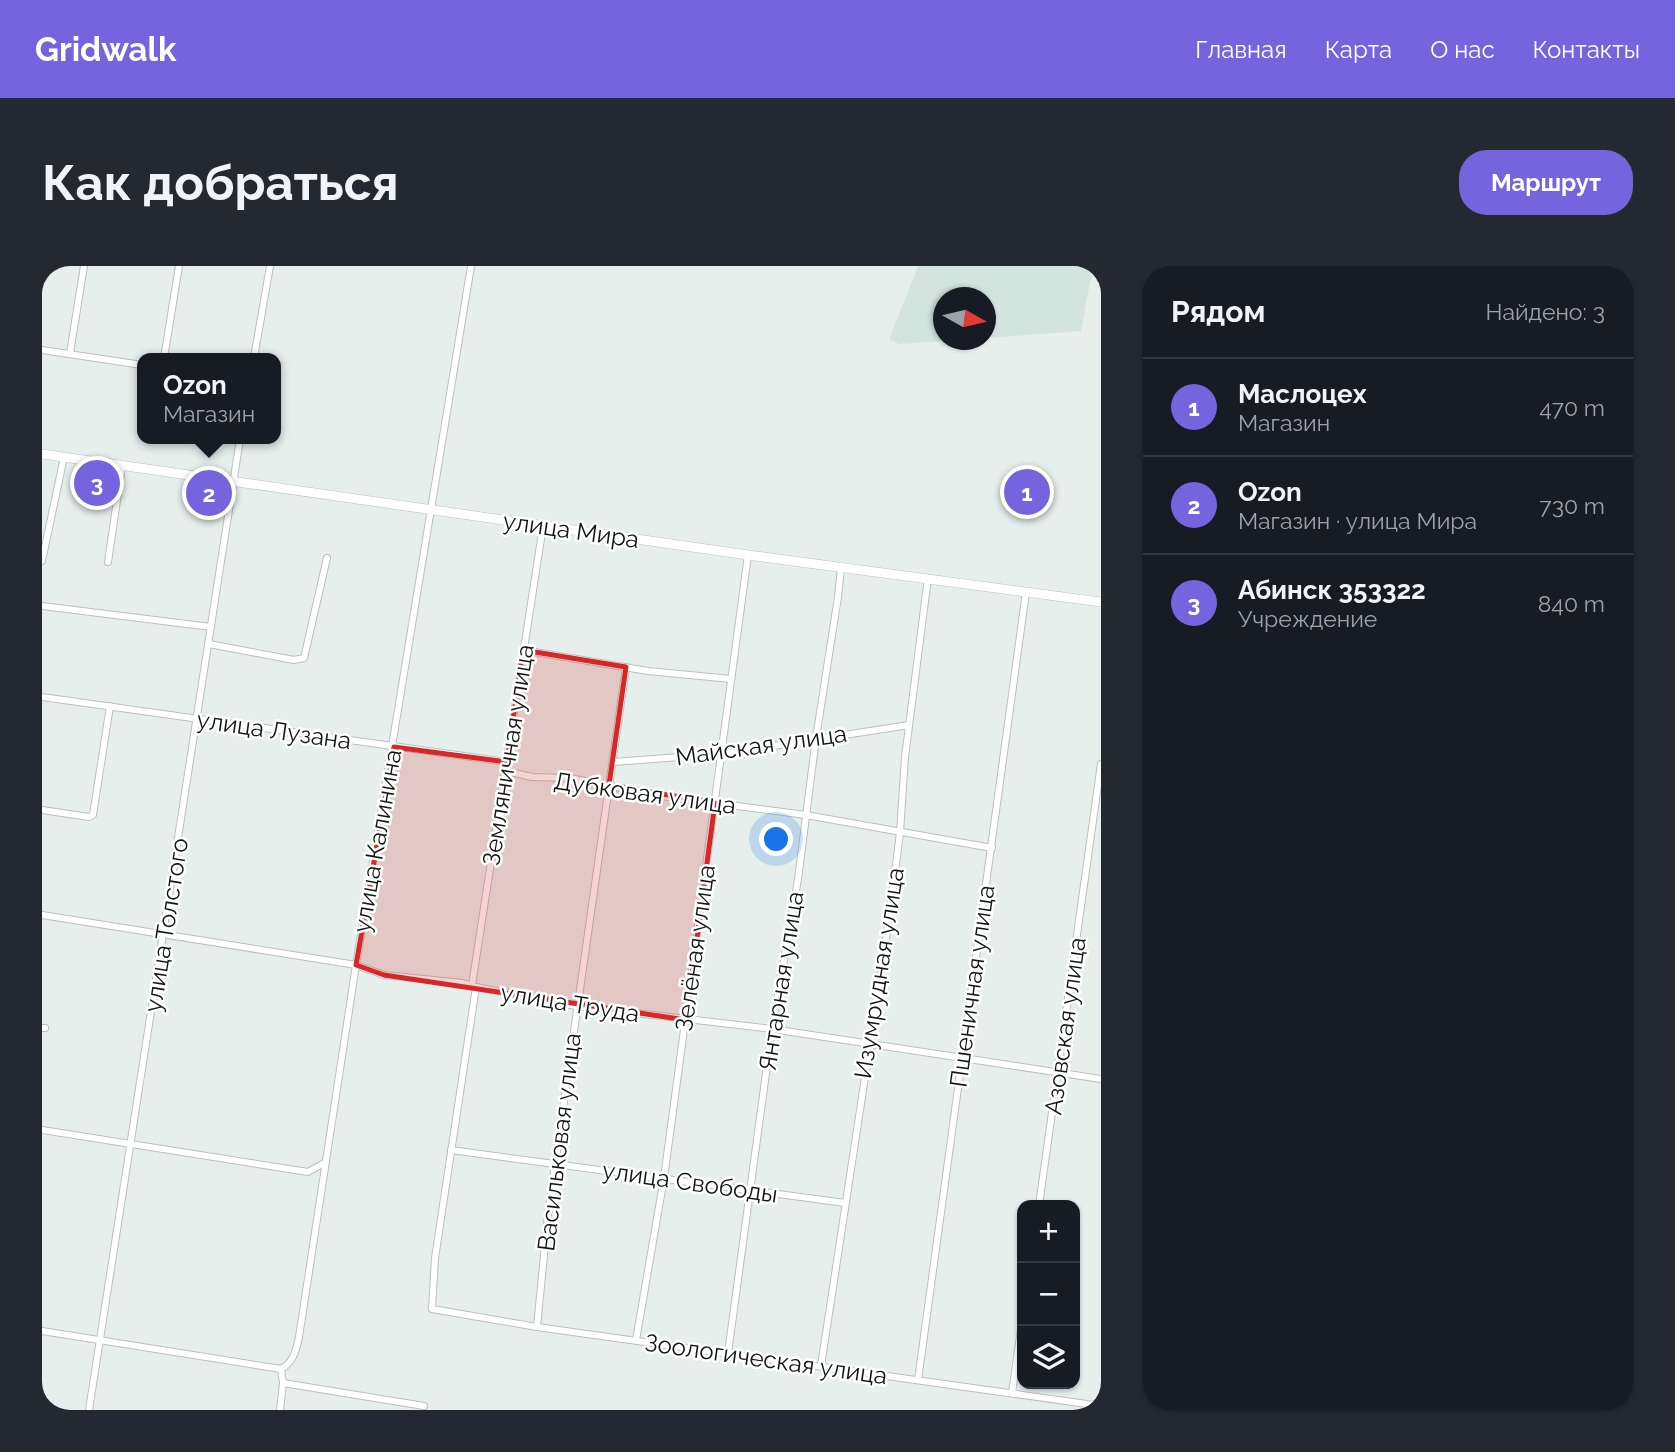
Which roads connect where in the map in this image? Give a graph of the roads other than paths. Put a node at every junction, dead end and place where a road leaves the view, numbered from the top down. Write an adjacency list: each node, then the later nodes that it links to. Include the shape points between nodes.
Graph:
1 (84, 266): 6 (street)
2 (179, 266): 7 (street)
3 (270, 266): 8 (street)
4 (471, 266): 15 (street, улица Калинина)
5 (42, 350): 6 (street)
6 (70, 353): 9 (street)
7 (165, 353)
8 (255, 353)
9 (137, 364)
10 (239, 444): 14 (street, улица Толстого)
11 (42, 454): 12 (main road, улица Мира)
12 (64, 457): 13 (main road, улица Мира); 19 (street)
13 (122, 466): 14 (main road, улица Мира); 20 (street)
14 (233, 482): 15 (main road, улица Мира); 26 (street, улица Толстого)
15 (432, 510): 16 (main road, улица Мира); 36 (street, улица Калинина)
16 (543, 526): 17 (main road, улица Мира); 28 (street, Земляничная улица)
17 (748, 555): 21 (main road, улица Мира); 30 (street, Зелёная улица)
18 (327, 558): 27 (street, via 304,658)
19 (42, 561)
20 (108, 562)
21 (841, 567): 22 (main road, улица Мира); 35 (street, Янтарная улица)
22 (928, 578): 23 (main road, улица Мира); 34 (street, Изумрудная улица)
23 (1026, 592): 24 (main road, улица Мира); 47 (street, Пшеничная улица)
24 (1101, 602)
25 (42, 606): 26 (street)
26 (211, 627): 27 (street, улица Толстого)
27 (209, 644): 33 (street, улица Толстого)
28 (523, 650): 29 (street); 38 (street, Земляничная улица)
29 (626, 667): 30 (street); 39 (street, Васильковая улица)
30 (731, 680): 37 (street, Зелёная улица)
31 (42, 697): 32 (street, улица Лузана)
32 (110, 706): 33 (street, улица Лузана); 44 (street, via 91,817)
33 (196, 720): 36 (street, улица Лузана); 49 (street, улица Толстого)
34 (909, 725): 35 (street, Майская улица); 46 (street, Изумрудная улица)
35 (816, 738): 37 (street, Майская улица); 45 (street, Янтарная улица)
36 (394, 747): 38 (street, улица Лузана); 50 (street, улица Калинина)
37 (721, 754): 39 (street, Майская улица); 43 (street, Зелёная улица)
38 (507, 762): 41 (street, Земляничная улица)
39 (613, 762): 42 (street, Васильковая улица)
40 (1101, 764): 57 (street, Азовская улица)
41 (506, 771): 42 (street, Дубковая улица); 51 (street, Земляничная улица)
42 (609, 785): 43 (street, Дубковая улица); 52 (street, Васильковая улица)
43 (715, 803): 45 (street, Дубковая улица); 53 (street, Зелёная улица)
44 (42, 810)
45 (806, 815): 46 (street, Дубковая улица); 54 (street, Янтарная улица)
46 (900, 832): 47 (street, Дубковая улица); 55 (street, Изумрудная улица)
47 (992, 848): 56 (street, Пшеничная улица)
48 (42, 915): 49 (street, улица Труда)
49 (164, 935): 50 (street, улица Труда); 60 (street, улица Толстого)
50 (356, 965): 51 (street, улица Труда, via 384,975); 62 (street, улица Калинина)
51 (474, 986): 52 (street, улица Труда); 61 (street, Земляничная улица)
52 (576, 1006): 53 (street, улица Труда); 63 (street, Васильковая улица)
53 (686, 1020): 54 (street, улица Труда); 64 (street, Зелёная улица)
54 (772, 1029): 55 (street, улица Труда); 65 (street, Янтарная улица)
55 (869, 1043): 56 (street, улица Труда); 67 (street, Изумрудная улица)
56 (962, 1057): 57 (street, улица Труда); 77 (street, Пшеничная улица)
57 (1059, 1073): 58 (street, улица Труда); 66 (street, Азовская улица)
58 (1101, 1079)
59 (42, 1130): 60 (street)
60 (132, 1145): 62 (street, via 308,1172); 72 (street, улица Толстого)
61 (451, 1150): 63 (street, улица Свободы); 68 (street, Земляничная улица)
62 (326, 1162): 76 (street, улица Калинина, via 299,1337 295,1355)
63 (556, 1163): 64 (street, улица Свободы); 70 (street, Васильковая улица)
64 (664, 1178): 65 (street, улица Свободы); 73 (street, Зелёная улица)
65 (750, 1191): 67 (street, улица Свободы); 74 (street, Янтарная улица)
66 (1040, 1200)
67 (845, 1203): 75 (street, Изумрудная улица)
68 (432, 1309): 70 (street, Зоологическая улица)
69 (1021, 1326): 79 (street)
70 (537, 1327): 73 (street, Зоологическая улица)
71 (42, 1331): 72 (street)
72 (100, 1340): 76 (street); 82 (street, улица Толстого)
73 (636, 1340): 74 (street, Зоологическая улица)
74 (728, 1353): 75 (street, Зоологическая улица)
75 (821, 1366): 77 (street, Зоологическая улица)
76 (281, 1369): 78 (street)
77 (918, 1380): 79 (street, Зоологическая улица)
78 (283, 1383): 80 (street); 83 (street)
79 (1012, 1393): 81 (street, Зоологическая улица)
80 (424, 1406)
81 (1101, 1406)
82 (89, 1410)
83 (279, 1410)

